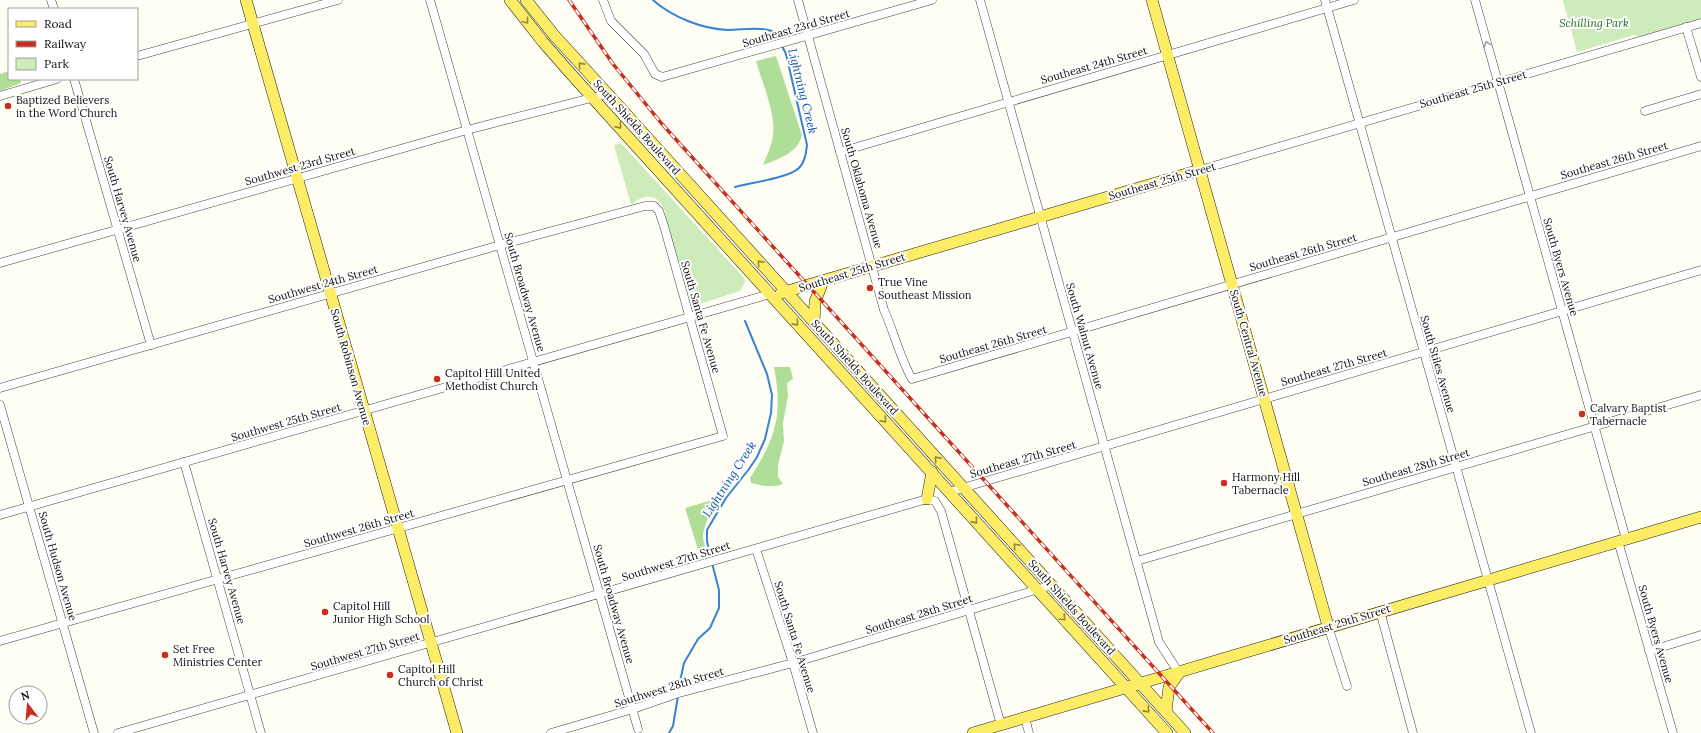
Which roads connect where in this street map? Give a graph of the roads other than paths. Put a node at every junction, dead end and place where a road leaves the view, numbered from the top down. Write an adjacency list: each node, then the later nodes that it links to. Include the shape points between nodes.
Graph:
1 (246, 0): 15 (main road, South Robinson Avenue)
2 (338, 0): 15 (street)
3 (430, 0): 31 (street, South Broadway Avenue)
4 (510, 0): 27 (main road, South Shields Boulevard, one-way to 27)
5 (526, 0): 24 (main road, South Shields Boulevard, one-way to 5)
6 (603, 0): 17 (street, Southeast 23rd Street, via 611,21 644,54 655,74 662,77)
7 (798, 0): 17 (street, South Oklahoma Avenue)
8 (932, 0): 17 (street, Southeast 23rd Street)
9 (980, 0): 28 (street, South Walnut Avenue)
10 (1152, 0): 18 (main road, South Central Avenue)
11 (1354, 0): 13 (street, Southeast 24th Street)
12 (1475, 0): 23 (street, South Byers Avenue, one-way to 12)
13 (1326, 4): 18 (street, Southeast 24th Street); 30 (street, South Stiles Avenue)
14 (1701, 23): 16 (street, Southeast 25th Street)
15 (253, 24): 19 (street); 35 (main road, South Robinson Avenue)
16 (1686, 27): 20 (street); 23 (street, Southeast 25th Street)
17 (808, 36): 33 (street, South Oklahoma Avenue)
18 (1167, 55): 28 (street, Southeast 24th Street); 34 (main road, South Central Avenue)
19 (138, 56)
20 (1701, 77)
21 (54, 80): 26 (street)
22 (74, 80): 39 (street, South Harvey Avenue)
23 (1498, 82): 30 (street, Southeast 25th Street); 36 (street, South Byers Avenue)
24 (607, 94): 27 (street, Southwest 23rd Street); 47 (main road, South Shields Boulevard, one-way to 24)
25 (1701, 94): 29 (street)
26 (0, 96)
27 (593, 98): 31 (street, Southwest 23rd Street); 49 (main road, South Shields Boulevard, one-way to 49)
28 (1008, 102): 33 (street, Southeast 24th Street); 38 (street, South Walnut Avenue)
29 (1645, 111)
30 (1359, 123): 34 (street, Southeast 25th Street); 40 (street, South Stiles Avenue)
31 (467, 130): 35 (street, Southwest 23rd Street); 41 (street, South Broadway Avenue)
32 (1701, 146): 36 (street, Southeast 26th Street)
33 (840, 152): 43 (street, South Oklahoma Avenue)
34 (1200, 170): 38 (main road, Southeast 25th Street); 46 (main road, South Central Avenue)
35 (298, 179): 39 (street, Southwest 23rd Street); 48 (main road, South Robinson Avenue)
36 (1530, 197): 40 (street, Southeast 26th Street); 50 (street, South Byers Avenue)
37 (654, 206): 41 (street, Southwest 24th Street, via 645,206); 51 (street, South Santa Fe Avenue, via 659,211 664,226)
38 (1041, 216): 43 (main road, Southeast 25th Street); 53 (street, South Walnut Avenue)
39 (118, 230): 42 (street, Southwest 23rd Street); 55 (street, South Harvey Avenue)
40 (1391, 237): 46 (street, Southeast 26th Street); 56 (street, South Stiles Avenue)
41 (500, 245): 48 (street, Southwest 24th Street); 57 (street, South Broadway Avenue)
42 (0, 264)
43 (872, 266): 45 (main road, Southeast 25th Street); 58 (street, South Oklahoma Avenue, via 884,310)
44 (1701, 270): 50 (street, Southeast 27th Street)
45 (823, 281): 47 (main road, Southeast 25th Street); 52 (main road, via 815,302)
46 (1232, 284): 53 (street, Southeast 26th Street); 63 (main road, South Central Avenue)
47 (786, 292): 49 (main road, Southeast 25th Street); 52 (main road, South Shields Boulevard)
48 (330, 294): 55 (street, Southwest 24th Street); 65 (main road, South Robinson Avenue)
49 (770, 294): 51 (street, Southeast 25th Street); 61 (main road, South Shields Boulevard, one-way to 61)
50 (1562, 312): 56 (street, Southeast 27th Street); 66 (street, South Byers Avenue)
51 (689, 318): 54 (street, Southeast 25th Street); 67 (street, South Santa Fe Avenue)
52 (814, 322): 59 (main road, South Shields Boulevard)
53 (1073, 331): 58 (street, Southeast 26th Street); 68 (street, South Walnut Avenue)
54 (624, 337): 57 (street, Southwest 25th Street)
55 (151, 345): 60 (street, Southwest 24th Street)
56 (1424, 352): 63 (street, Southeast 27th Street); 70 (street, South Stiles Avenue)
57 (534, 362): 65 (street, Southwest 25th Street); 72 (street, South Broadway Avenue)
58 (912, 379)
59 (868, 382): 61 (main road); 73 (main road, South Shields Boulevard, one-way to 59)
60 (0, 388)
61 (858, 391): 71 (main road, South Shields Boulevard, one-way to 71)
62 (1701, 395): 66 (street, Southeast 28th Street)
63 (1264, 399): 68 (street, Southeast 27th Street); 77 (main road, South Central Avenue)
64 (0, 405): 76 (street, South Hudson Avenue)
65 (364, 411): 69 (street, Southwest 25th Street); 80 (main road, South Robinson Avenue)
66 (1594, 426): 70 (street, Southeast 28th Street); 81 (street, South Byers Avenue)
67 (723, 436): 72 (street, Southwest 26th Street)
68 (1105, 447): 73 (street, Southeast 27th Street); 83 (street, South Walnut Avenue)
69 (184, 462): 76 (street, Southwest 25th Street); 84 (street, South Harvey Avenue)
70 (1456, 467): 77 (street, Southeast 28th Street); 85 (street, South Stiles Avenue)
71 (932, 472): 74 (main road, South Shields Boulevard); 75 (main road)
72 (567, 480): 80 (street, Southwest 26th Street); 88 (street, South Broadway Avenue)
73 (963, 488): 74 (street, Southeast 27th Street); 86 (main road, South Shields Boulevard, one-way to 73)
74 (949, 492): 87 (main road, South Shields Boulevard, one-way to 87)
75 (927, 499): 82 (street); 89 (street, via 935,501 940,507)
76 (29, 507): 78 (street, Southwest 25th Street); 91 (street, South Hudson Avenue)
77 (1296, 514): 83 (street, Southeast 28th Street); 92 (main road, South Central Avenue)
78 (0, 515)
79 (1701, 517): 81 (main road, Southeast 29th Street)
80 (397, 529): 84 (street, Southwest 26th Street); 95 (main road, South Robinson Avenue)
81 (1622, 540): 85 (main road, Southeast 29th Street); 96 (street, South Byers Avenue)
82 (756, 549): 88 (street, Southwest 27th Street); 97 (street, South Santa Fe Avenue)
83 (1137, 561): 98 (street, South Walnut Avenue, via 1159,642)
84 (218, 580): 91 (street, Southwest 26th Street); 102 (street, South Harvey Avenue)
85 (1487, 580): 90 (main road, Southeast 29th Street); 119 (street, South Stiles Avenue)
86 (1052, 585): 87 (street, Southeast 28th Street); 99 (main road, South Shields Boulevard)
87 (1037, 590): 89 (street, Southeast 28th Street); 101 (main road, South Shields Boulevard, one-way to 101)
88 (600, 595): 95 (street, Southwest 27th Street); 103 (street, South Broadway Avenue)
89 (968, 611): 97 (street, Southeast 28th Street); 106 (street)
90 (1380, 611): 92 (main road, Southeast 29th Street); 118 (street)
91 (63, 622): 94 (street, Southwest 26th Street); 108 (street, South Hudson Avenue)
92 (1328, 626): 98 (main road, Southeast 29th Street); 100 (street, South Central Avenue)
93 (1701, 635): 96 (street)
94 (0, 641)
95 (431, 643): 102 (street, Southwest 27th Street); 111 (main road, South Robinson Avenue)
96 (1649, 651): 120 (street, South Byers Avenue)
97 (793, 662): 103 (street, Southwest 28th Street, via 679,693); 113 (street, South Santa Fe Avenue)
98 (1179, 673): 99 (main road, Southeast 29th Street); 104 (main road, via 1168,687)
99 (1142, 684): 101 (main road, Southeast 29th Street); 104 (main road, South Shields Boulevard)
100 (1347, 686)
101 (1127, 688): 105 (main road, Southeast 29th Street); 116 (main road, South Shields Boulevard, one-way to 116)
102 (250, 695): 109 (street, Southwest 27th Street); 110 (street, South Harvey Avenue)
103 (633, 710): 107 (street, South Broadway Avenue); 112 (street, Southwest 28th Street)
104 (1166, 711): 117 (main road, South Shields Boulevard)
105 (1025, 718): 106 (main road, Southeast 29th Street); 115 (street)
106 (1001, 725): 114 (main road, Southeast 29th Street)
107 (638, 729)
108 (94, 733)
109 (118, 733)
110 (261, 733)
111 (456, 733)
112 (551, 733)
113 (813, 733)
114 (973, 733)
115 (1029, 733)
116 (1167, 733)
117 (1185, 733)
118 (1413, 733)
119 (1531, 733)
120 (1673, 733)

